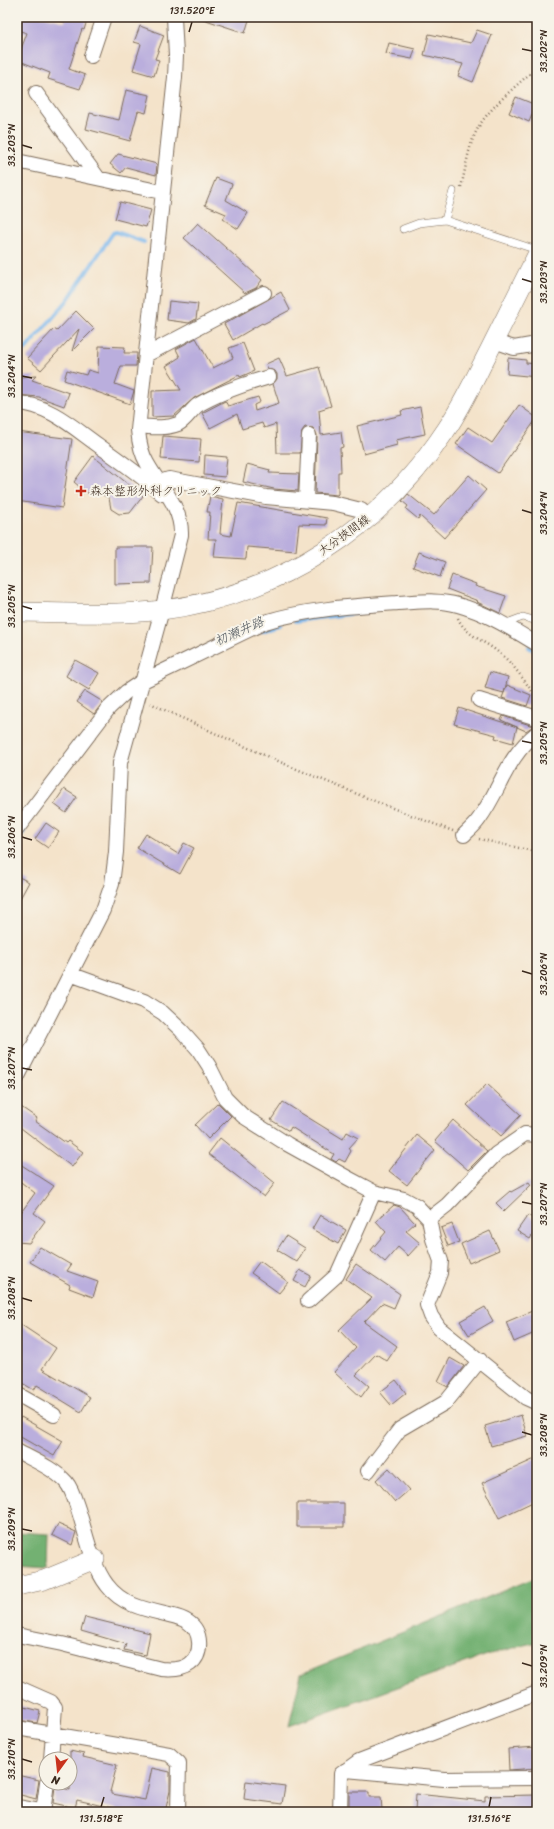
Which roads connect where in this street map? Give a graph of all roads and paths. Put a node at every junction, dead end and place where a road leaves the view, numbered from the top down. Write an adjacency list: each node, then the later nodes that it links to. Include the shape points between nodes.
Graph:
1 (104, 17): 3 (street)
2 (174, 17): 9 (street, via 176,64)
3 (91, 56)
4 (537, 67): 8 (path, via 480,124)
5 (36, 93): 7 (street)
6 (17, 161): 7 (street)
7 (98, 178): 9 (street)
8 (456, 191): 10 (lane)
9 (162, 192): 17 (street)
10 (445, 220): 11 (lane, via 419,223); 12 (lane)
11 (403, 230)
12 (537, 250)
13 (537, 255): 15 (main road, 大分挾間線)
14 (264, 293): 17 (street)
15 (494, 341): 16 (street, via 514,348); 25 (main road, 大分挾間線, via 465,399 436,445 401,488)
16 (537, 344)
17 (146, 355): 20 (street)
18 (269, 377): 20 (street, via 233,388 204,402 179,423 160,427)
19 (17, 403): 24 (street, via 37,407 65,421 138,473)
20 (138, 426): 22 (street, via 141,450)
21 (309, 435): 23 (street)
22 (160, 482): 23 (street, via 170,480 266,497); 24 (street)
23 (306, 500): 25 (street, via 357,508)
24 (176, 508): 27 (street, via 181,535)
25 (369, 517): 27 (main road, 大分挾間線, via 317,556 250,589)
26 (458, 605): 30 (street); 32 (street, via 435,601 378,604 286,616 265,622); 34 (path, via 457,615 464,628 509,662)
27 (162, 610): 28 (main road, 大分挾間線); 32 (street)
28 (17, 612)
29 (537, 621): 30 (lane, via 523,617)
30 (504, 624): 31 (street)
31 (537, 644)
32 (142, 682): 33 (street); 38 (street, via 126,692 109,708)
33 (137, 697): 39 (path, via 233,742); 41 (street, via 120,763 112,884 103,910)
34 (537, 698)
35 (479, 700): 36 (street)
36 (537, 718)
37 (537, 733): 39 (street, via 510,761 482,814)
38 (17, 829)
39 (464, 835): 40 (path)
40 (537, 852)
41 (70, 974): 42 (street); 45 (street, via 135,997 154,1007 181,1030 205,1058 220,1090 235,1110 287,1144)
42 (22, 1057): 43 (street)
43 (17, 1078)
44 (537, 1136): 46 (street, via 525,1134 496,1154 447,1205)
45 (374, 1192): 46 (street, via 404,1199 417,1206); 47 (street, via 336,1275)
46 (429, 1219): 48 (street, via 441,1261 440,1273 427,1305 439,1328)
47 (308, 1301)
48 (480, 1360): 50 (street, via 526,1398); 53 (street, via 446,1402 400,1429)
49 (17, 1394): 51 (street)
50 (537, 1403)
51 (54, 1415)
52 (17, 1451): 54 (street, via 66,1483 75,1499)
53 (368, 1471)
54 (94, 1559): 55 (main road, via 44,1580); 56 (street, via 102,1577 120,1599 146,1610 189,1622 196,1630 198,1640 198,1655 194,1661 178,1669 161,1669)
55 (17, 1586)
56 (17, 1635)
57 (17, 1687): 60 (street, via 51,1702 56,1707)
58 (537, 1693): 62 (street, via 359,1761)
59 (17, 1728): 60 (street)
60 (54, 1735): 61 (street); 67 (street, via 169,1754 179,1763)
61 (52, 1751)
62 (346, 1770): 63 (street, via 444,1779); 68 (street, via 341,1774)
63 (537, 1778)
64 (46, 1791): 66 (street)
65 (17, 1807): 66 (street)
66 (44, 1812)
67 (178, 1812)
68 (340, 1812)

